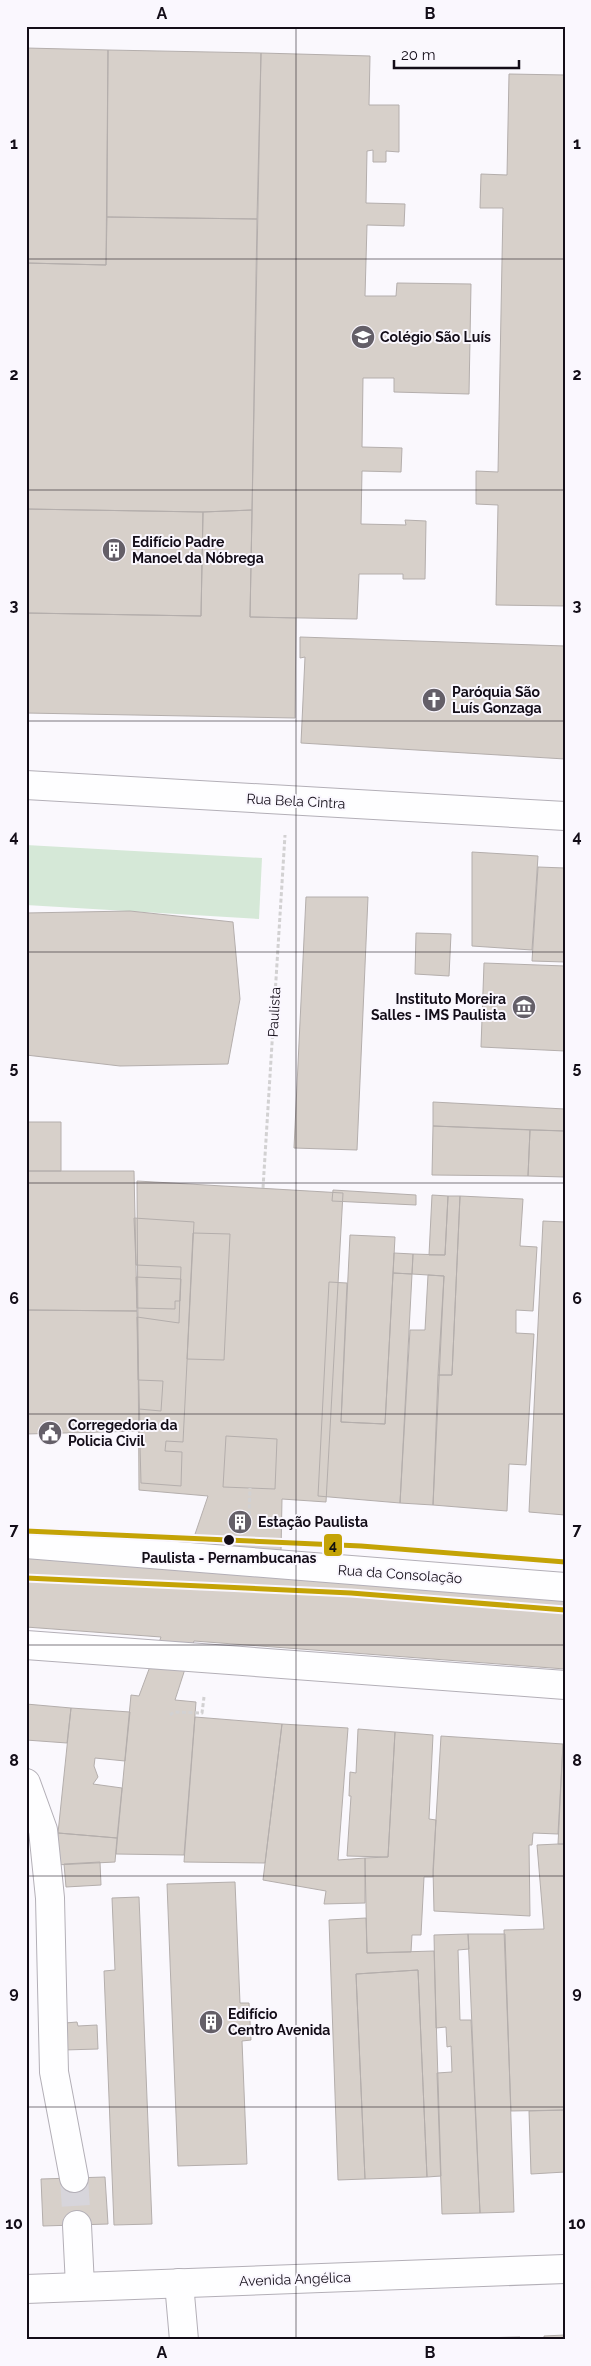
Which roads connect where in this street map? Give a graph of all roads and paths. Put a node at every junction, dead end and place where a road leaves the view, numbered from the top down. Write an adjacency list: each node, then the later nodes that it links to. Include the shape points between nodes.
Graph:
1 (26, 785): 2 (main road, Rua Bela Cintra)
2 (565, 816)
3 (285, 835): 4 (path, Paulista)
4 (263, 1188)
5 (250, 1488): 6 (path)
6 (249, 1515)
7 (26, 1544): 8 (main road, Rua da Consolação)
8 (565, 1587)
9 (26, 1645): 10 (main road)
10 (565, 1685)
11 (204, 1697): 12 (path, via 202,1713 174,1712)
12 (170, 1715)
13 (26, 1783): 14 (main road, via 42,1830 50,1898 54,2072)
14 (74, 2178)
15 (77, 2225): 18 (main road)
16 (565, 2270): 17 (main road, Avenida Angélica)
17 (179, 2283): 18 (main road, Avenida Angélica); 20 (main road)
18 (80, 2286): 19 (main road, Avenida Angélica)
19 (26, 2289)
20 (184, 2340)

